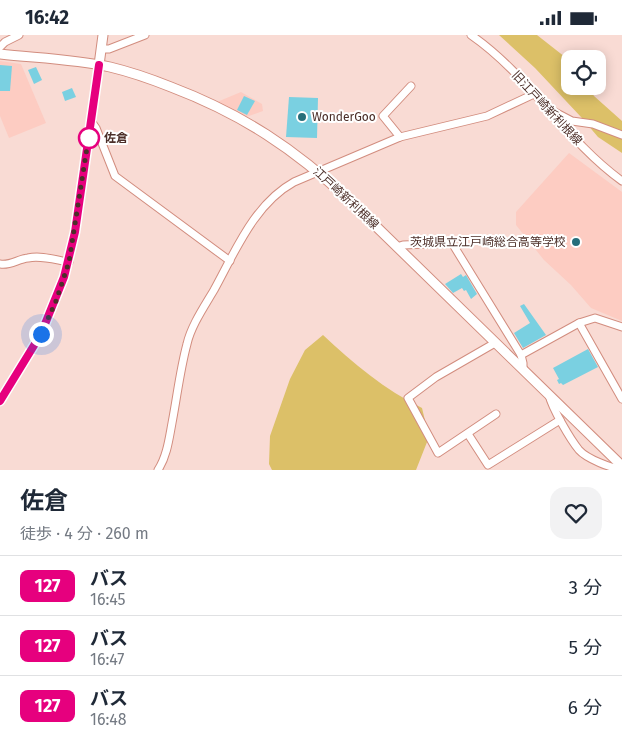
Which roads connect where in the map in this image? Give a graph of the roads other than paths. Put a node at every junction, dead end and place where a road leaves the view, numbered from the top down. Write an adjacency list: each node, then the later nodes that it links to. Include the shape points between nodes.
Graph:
1 (19, 35): 7 (street)
2 (103, 35): 8 (main road)
3 (145, 35): 8 (street)
4 (471, 35): 6 (street, 旧江戸崎新利根線)
5 (476, 35): 6 (street)
6 (485, 45): 12 (street, 旧江戸崎新利根線)
7 (0, 47)
8 (101, 49): 10 (main road)
9 (0, 53): 10 (main road, 江戸崎新利根線)
10 (99, 65): 14 (street); 17 (main road, 江戸崎新利根線, via 143,77 208,102 270,135)
11 (411, 86): 16 (street, via 383,116)
12 (534, 94): 13 (street, 旧江戸崎新利根線); 16 (street, via 487,116)
13 (546, 108): 15 (street, via 572,121 593,124); 18 (street, 旧江戸崎新利根線)
14 (91, 120): 20 (street, via 115,176); 21 (street)
15 (622, 135)
16 (400, 137): 17 (street)
17 (318, 171): 19 (main road, 江戸崎新利根線); 20 (street, via 271,198 252,222)
18 (622, 181)
19 (397, 247): 25 (main road, 江戸崎新利根線); 26 (street, via 452,243)
20 (230, 261): 35 (street, via 187,343 164,461)
21 (69, 262): 22 (street, via 29,257 7,265); 30 (street, via 41,334)
22 (0, 264)
23 (579, 323): 24 (street, via 595,318); 26 (street); 29 (street)
24 (622, 327)
25 (495, 343): 27 (main road, 江戸崎新利根線); 33 (street, via 436,377 408,398 438,453)
26 (521, 355): 27 (street)
27 (523, 369): 28 (main road, 江戸崎新利根線)
28 (549, 395): 32 (street, via 551,406); 34 (main road, 江戸崎新利根線)
29 (622, 399)
30 (0, 401)
31 (496, 414): 33 (street)
32 (560, 420): 33 (street, via 488,465); 34 (street, via 580,451 612,468)
33 (468, 434)
34 (622, 467)
35 (158, 470)

